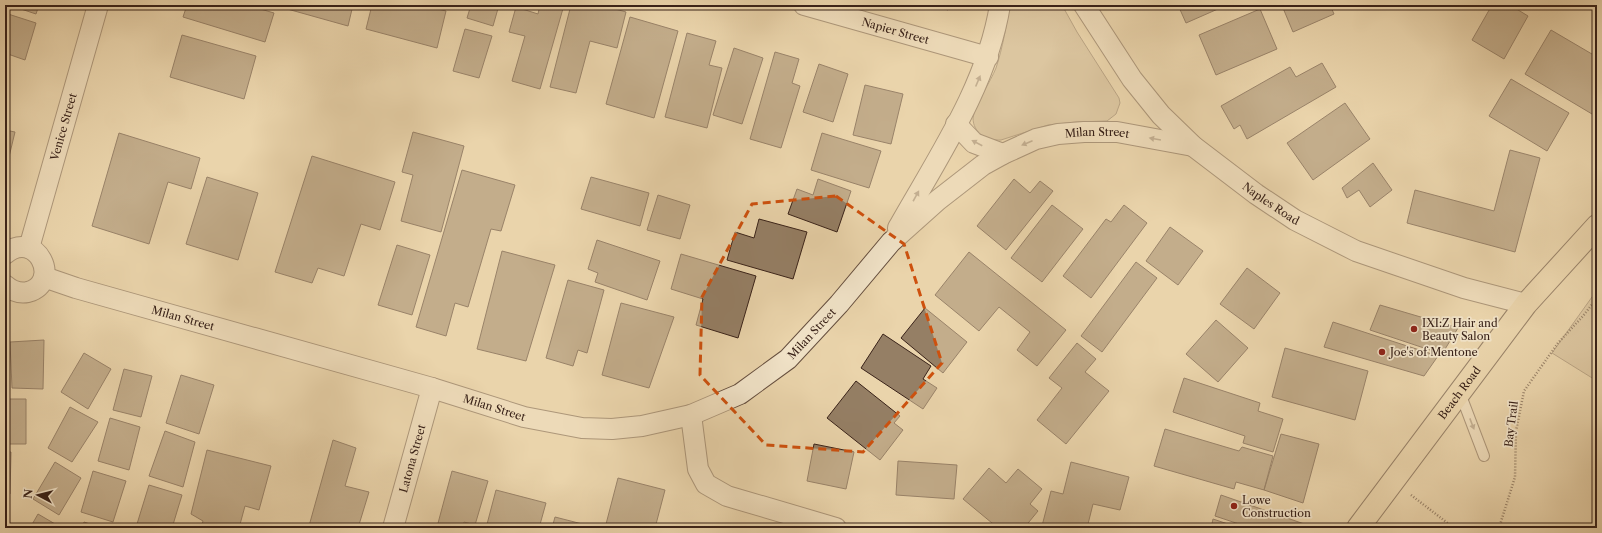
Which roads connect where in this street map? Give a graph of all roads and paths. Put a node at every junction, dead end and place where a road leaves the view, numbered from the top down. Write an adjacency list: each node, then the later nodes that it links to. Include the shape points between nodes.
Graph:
1 (98, 5): 11 (street, Venice Street)
2 (804, 5): 5 (street, Napier Street)
3 (1000, 5): 5 (street, Milan Street)
4 (1084, 5): 7 (street, Naples Road, via 1132,79 1162,115)
5 (988, 56): 6 (street, Milan Street, one-way to 5)
6 (956, 124): 8 (street, one-way to 6, via 974,143); 10 (street, Milan Street, one-way to 6)
7 (1194, 146): 8 (street, Milan Street, one-way to 8, via 1117,132 1084,132 1036,139); 16 (street, Naples Road, via 1256,194 1295,220 1356,251 1464,288)
8 (1003, 154): 10 (street, Milan Street, via 983,165 938,200)
9 (1597, 226): 16 (main road, Beach Road)
10 (891, 242): 19 (street, Milan Street, via 788,359 740,394)
11 (29, 248): 12 (street, via 16,248); 13 (street, via 40,256 45,270)
12 (5, 254)
13 (44, 277): 14 (street, via 36,288 23,293 10,290); 17 (street, Milan Street)
14 (5, 285)
15 (1597, 298): 26 (path, Bay Trail, via 1558,343 1524,391 1516,432 1515,477)
16 (1526, 304): 18 (main road, Beach Road)
17 (432, 388): 19 (street, Milan Street, via 524,417 582,428 642,426); 22 (street, Latona Street)
18 (1459, 391): 20 (lane, one-way to 20); 21 (main road, Beach Road)
19 (691, 415): 23 (street, via 698,469 706,484 727,496)
20 (1484, 456)
21 (1393, 481): 24 (main road, Beach Road); 25 (path)
22 (393, 528)
23 (836, 528)
24 (1358, 528)
25 (1454, 528)
26 (1499, 528)

